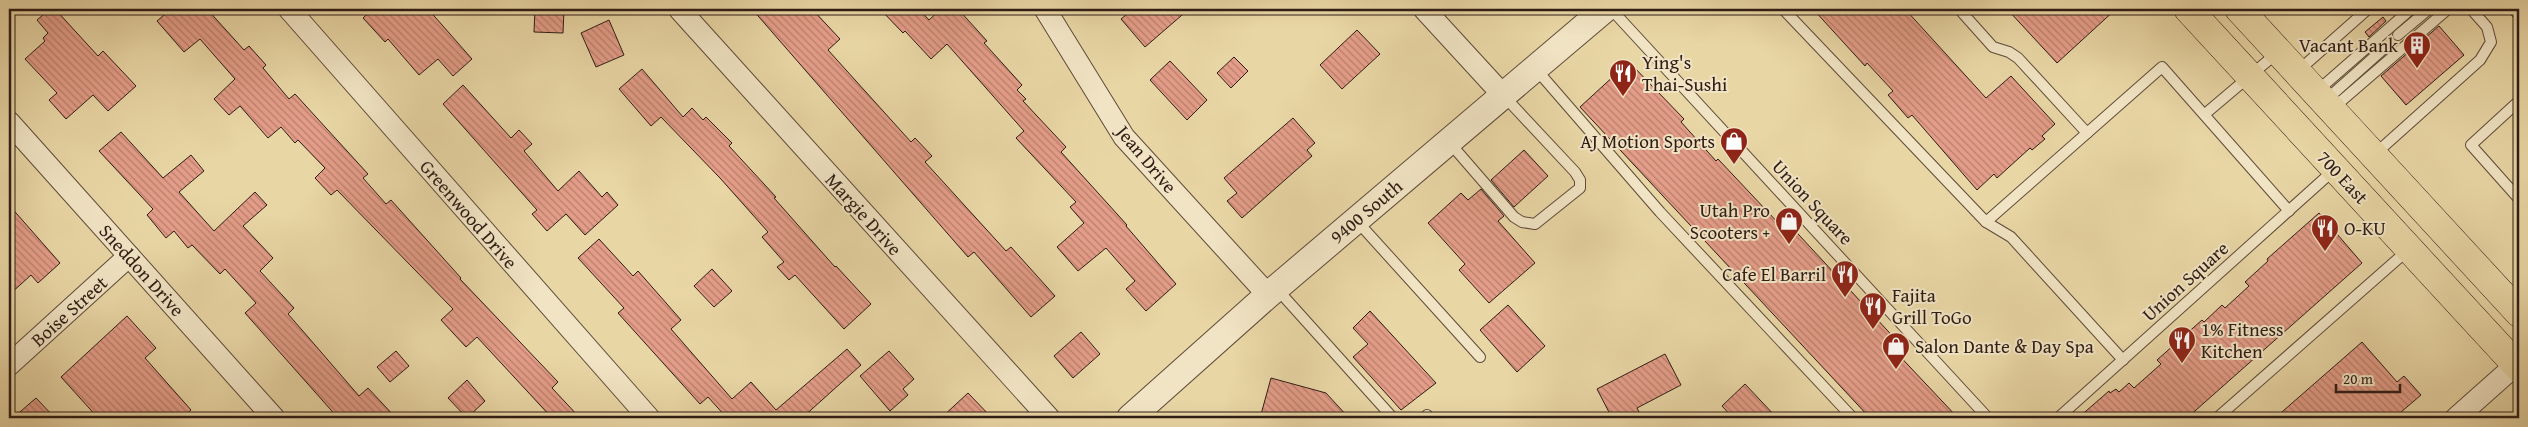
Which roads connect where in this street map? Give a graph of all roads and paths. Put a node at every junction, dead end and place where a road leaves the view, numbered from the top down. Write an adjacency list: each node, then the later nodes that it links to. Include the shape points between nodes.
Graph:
1 (289, 9): 47 (street, Greenwood Drive)
2 (1045, 9): 39 (street, Jean Drive, via 1124,137)
3 (1424, 9): 24 (street)
4 (1605, 9): 21 (street, 9400 South)
5 (1612, 9): 54 (lane, Union Square)
6 (1782, 9): 36 (lane)
7 (1959, 9): 29 (lane, via 1993,47 2018,58)
8 (2188, 9): 23 (main road, 700 East)
9 (2239, 9): 20 (main road, 700 East)
10 (2368, 9): 22 (lane)
11 (2411, 9): 25 (lane)
12 (2429, 9): 18 (lane)
13 (2448, 9): 25 (lane)
14 (2471, 9): 31 (lane, via 2487,27 2492,42 2480,60)
15 (2513, 9): 17 (lane)
16 (681, 10): 48 (street, Margie Drive)
17 (2519, 15)
18 (2398, 35)
19 (2381, 51): 25 (lane)
20 (2278, 52): 22 (main road, 700 East); 23 (lane)
21 (1534, 68): 24 (street, 9400 South); 53 (lane, via 1660,212)
22 (2297, 72): 25 (main road, 700 East)
23 (2250, 77): 27 (lane); 32 (main road, 700 East)
24 (1502, 94): 30 (street, 9400 South); 30 (lane, via 1575,172 1580,188 1535,224 1522,222 1514,217)
25 (2324, 101): 31 (main road, 700 East)
26 (2519, 101): 33 (lane, via 2471,144)
27 (2205, 114): 29 (lane, via 2162,67); 34 (lane)
28 (9, 122): 38 (street, Sneddon Drive)
29 (2087, 133): 36 (lane)
30 (1448, 141): 35 (street, 9400 South)
31 (2375, 155): 40 (main road, 700 East)
32 (2335, 169): 34 (lane, Union Square); 37 (main road, 700 East)
33 (2519, 199)
34 (2289, 210): 42 (lane, Union Square)
35 (1356, 220): 39 (street, 9400 South); 41 (lane)
36 (1986, 222): 42 (lane, via 2011,237)
37 (2410, 248): 44 (main road, 700 East); 56 (lane)
38 (129, 256): 43 (street, Boise Street); 46 (street, Sneddon Drive)
39 (1272, 291): 49 (street, 9400 South); 50 (lane)
40 (2519, 313)
41 (1480, 357)
42 (2123, 360): 55 (lane, Union Square)
43 (9, 365)
44 (2518, 365): 45 (street)
45 (2454, 414)
46 (274, 418)
47 (649, 418)
48 (1049, 418)
49 (1130, 418)
50 (1393, 418)
51 (1424, 418): 52 (lane)
52 (1430, 418)
53 (1853, 418)
54 (1988, 418)
55 (2058, 418)
56 (2217, 418)

